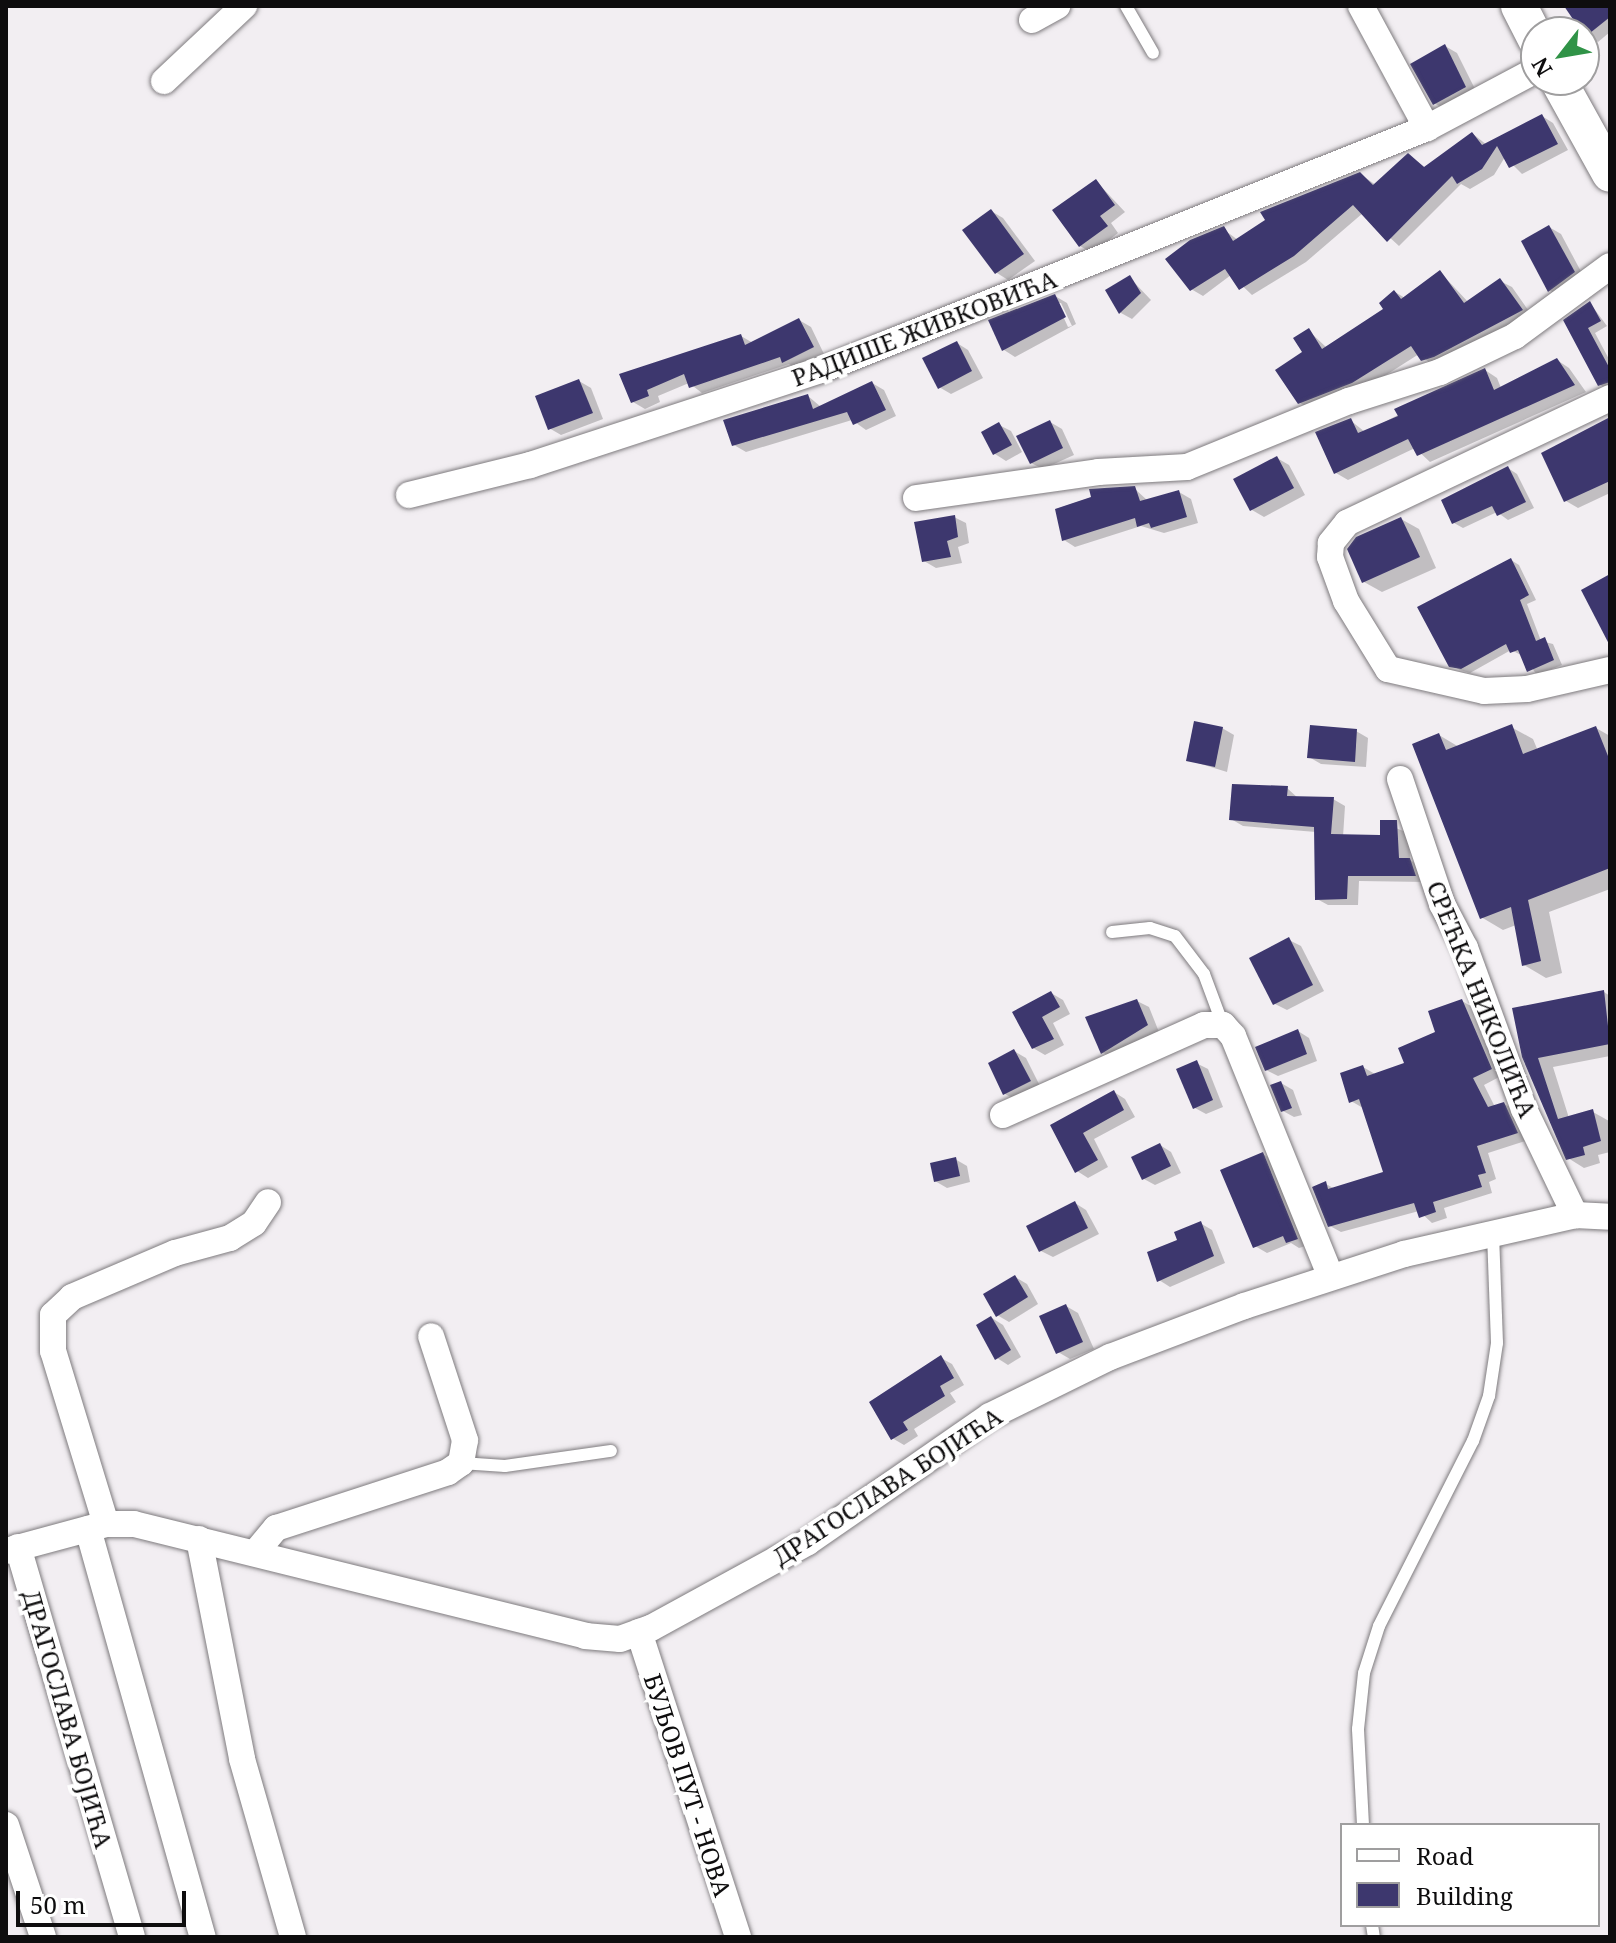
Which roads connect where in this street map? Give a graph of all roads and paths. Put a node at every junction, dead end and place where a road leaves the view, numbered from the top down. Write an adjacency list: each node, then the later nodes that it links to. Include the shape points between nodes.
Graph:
1 (244, 6): 8 (street)
2 (1057, 6): 5 (street)
3 (1126, 6): 6 (lane)
4 (1361, 6): 10 (street)
5 (1032, 20)
6 (1153, 53)
7 (1520, 79): 10 (street, РАДИШЕ ЖИВКОВИЋА)
8 (164, 81)
9 (1567, 96): 11 (main road)
10 (1427, 128): 14 (street, РАДИШЕ ЖИВКОВИЋА, via 821,370 530,465)
11 (1610, 174)
12 (1610, 266): 15 (street, via 1515,336 1440,372 1349,401 1187,467 1098,472)
13 (1610, 398): 16 (street, via 1347,523 1331,543 1330,557 1346,601 1388,669 1484,691 1527,689)
14 (409, 495)
15 (916, 498)
16 (1610, 670)
17 (1400, 779): 22 (street, СРЕЋКА НИКОЛИЋА, via 1442,904 1465,948 1524,1109)
18 (1112, 932): 19 (lane, via 1150,928 1175,936 1204,974)
19 (1223, 1025): 20 (street, via 1204,1025); 25 (street, via 1233,1036)
20 (1003, 1115)
21 (268, 1202): 29 (street, via 254,1223 230,1238 175,1253 72,1297 53,1315 53,1351)
22 (1575, 1215): 23 (street, ДРАГОСЛАВА БОЈИЋА); 24 (street, ДРАГОСЛАВА БОЈИЋА)
23 (1610, 1217)
24 (1493, 1233): 25 (street, ДРАГОСЛАВА БОЈИЋА); 34 (lane, via 1497,1343 1489,1396 1473,1441 1379,1626 1364,1673 1358,1729)
25 (1331, 1277): 33 (street, ДРАГОСЛАВА БОЈИЋА, via 1110,1357 990,1416 808,1542)
26 (431, 1336): 28 (street, via 465,1440)
27 (611, 1451): 28 (lane, via 505,1466)
28 (461, 1463): 32 (street, via 448,1472 276,1528)
29 (97, 1526): 30 (street, ДРАГОСЛАВА БОЈИЋА, via 134,1524); 31 (street, ДРАГОСЛАВА БОЈИЋА); 38 (street)
30 (199, 1539): 32 (street, ДРАГОСЛАВА БОЈИЋА); 39 (street, via 242,1759)
31 (12, 1549): 37 (street, ДРАГОСЛАВА БОЈИЋА)
32 (255, 1553): 33 (street, ДРАГОСЛАВА БОЈИЋА, via 585,1636 620,1639)
33 (639, 1632): 40 (street, БУЉОВ ПУТ - НОВА)
34 (1363, 1823)
35 (6, 1825): 36 (street)
36 (43, 1937)
37 (132, 1937)
38 (203, 1937)
39 (293, 1937)
40 (738, 1937)

